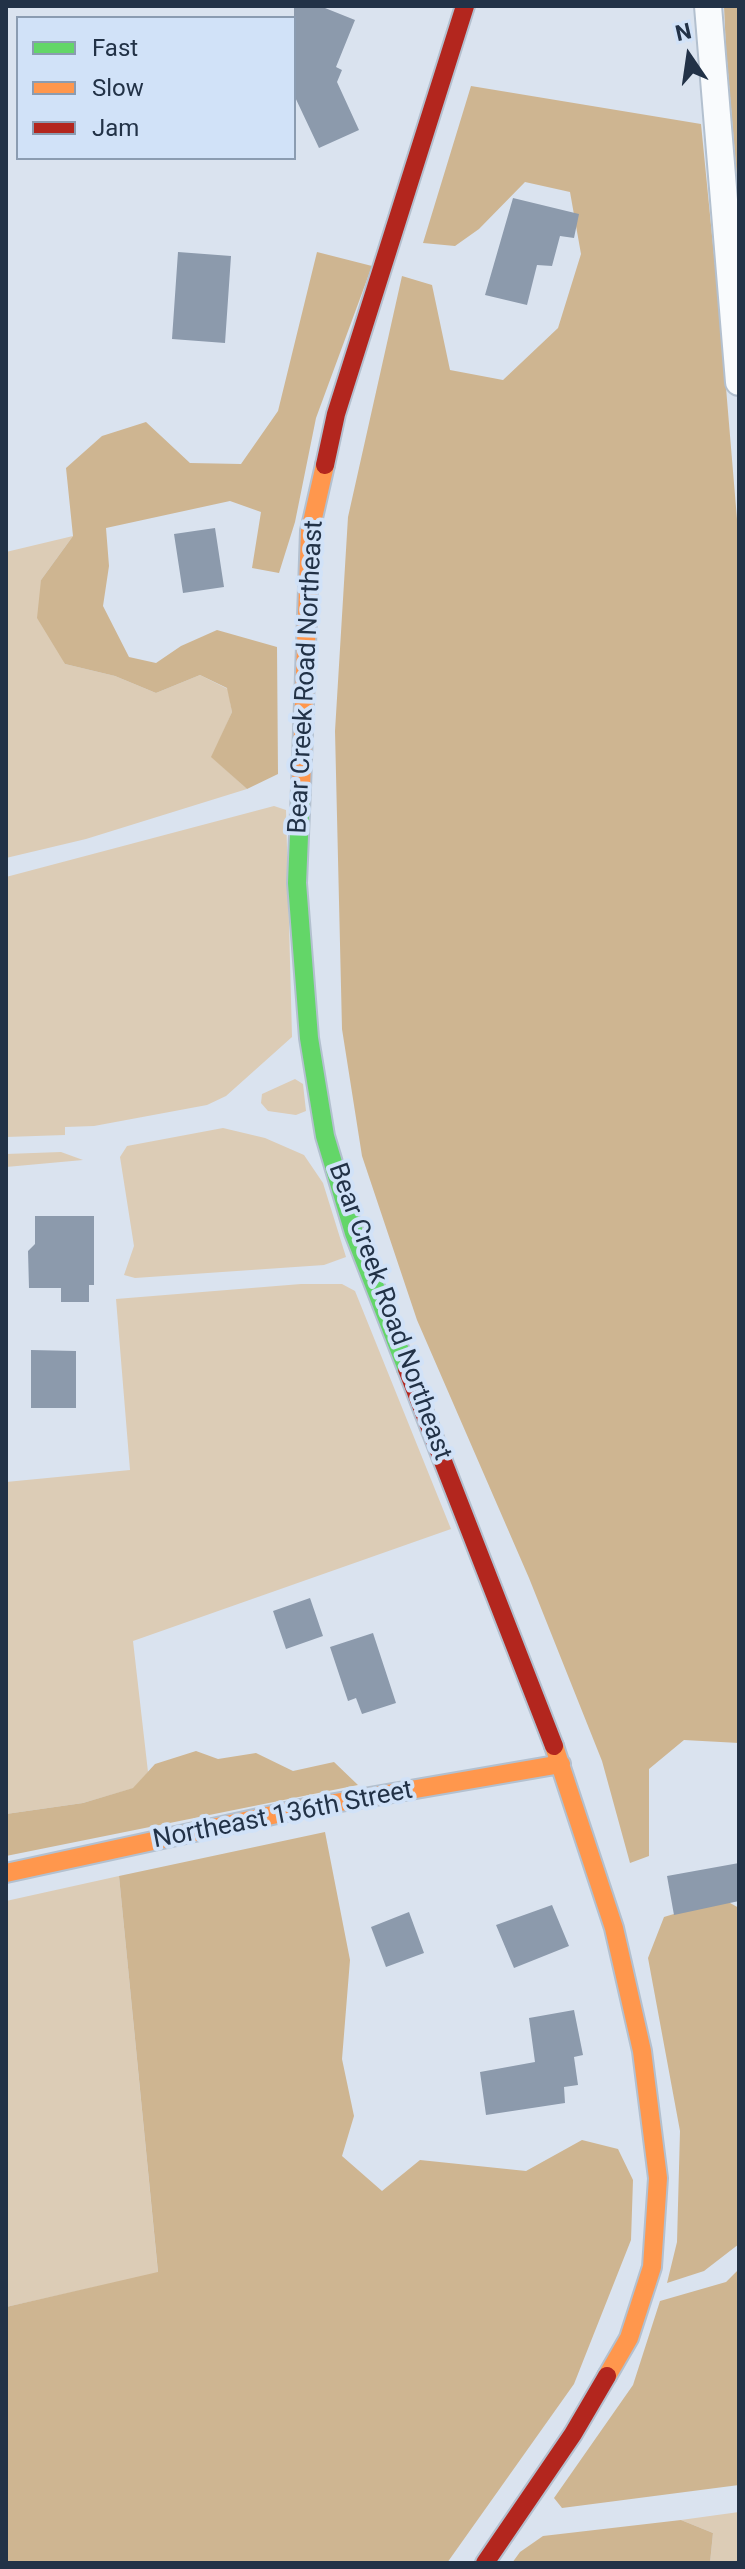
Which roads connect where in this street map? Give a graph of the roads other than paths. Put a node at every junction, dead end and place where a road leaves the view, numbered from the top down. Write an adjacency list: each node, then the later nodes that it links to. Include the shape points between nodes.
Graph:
1 (465, 6): 4 (street, Bear Creek Road Northeast, via 336,414 310,531 297,883 314,1084 354,1233)
2 (708, 6): 3 (street)
3 (739, 382)
4 (561, 1764): 5 (street, Northeast 136th Street, via 300,1809); 6 (street, Bear Creek Road Northeast, via 614,1928 642,2051 658,2178 652,2267 629,2338 573,2434)
5 (6, 1873)
6 (485, 2563)

